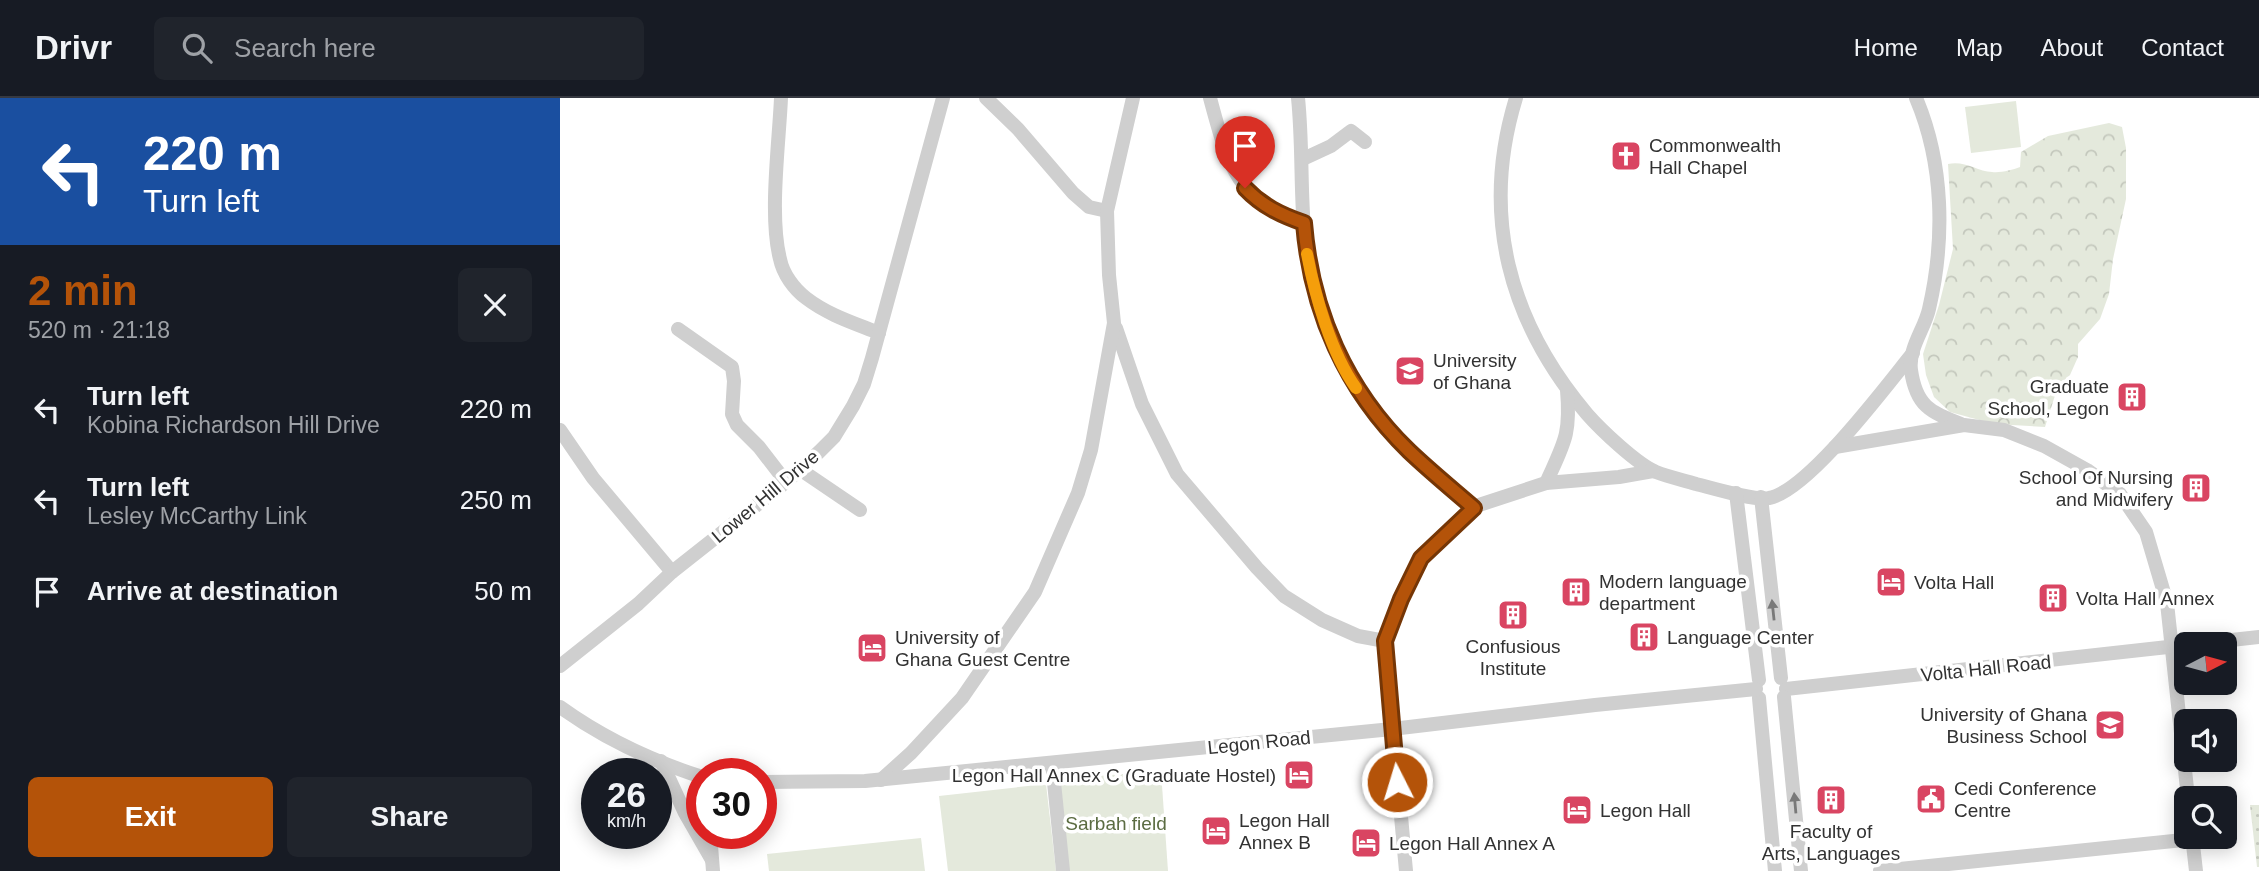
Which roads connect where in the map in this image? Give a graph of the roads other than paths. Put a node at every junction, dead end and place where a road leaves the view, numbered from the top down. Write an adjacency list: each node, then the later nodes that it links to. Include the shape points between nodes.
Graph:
1 (781, 98): 15 (street, via 776,224 785,274 818,306)
2 (943, 98): 15 (street, Lower Hill Drive)
3 (986, 98): 11 (street, via 1073,193 1089,207)
4 (1133, 98): 11 (street)
5 (1210, 98): 12 (street, via 1235,172 1245,188 1269,209)
6 (1298, 98): 10 (street)
7 (1516, 98): 17 (street, via 1506,135 1503,234 1517,297 1535,339)
8 (1916, 98): 16 (street, via 1938,186 1940,226 1936,278)
9 (1365, 142): 10 (street, via 1351,131)
10 (1303, 159): 12 (street)
11 (1107, 211): 13 (street)
12 (1304, 223): 27 (street, via 1313,284 1352,382 1409,451)
13 (1114, 323): 33 (street, via 1142,404 1177,474 1212,516 1284,596 1336,627); 43 (street, via 1091,450 1078,493 1035,592 962,698)
14 (678, 329): 23 (street, via 732,367 732,414 737,425)
15 (878, 333): 21 (street, Lower Hill Drive, via 864,384 844,422)
16 (1913, 353): 18 (street, via 1910,366 1922,401 1932,412); 20 (street)
17 (1567, 390): 22 (street, via 1603,433); 24 (street, via 1567,437)
18 (1964, 425): 20 (street); 30 (street, via 2004,430 2044,446 2120,494 2148,539)
19 (560, 430): 29 (street, via 593,478)
20 (1835, 447): 26 (street, via 1789,490)
21 (801, 470): 23 (street, Lower Hill Drive); 28 (street)
22 (1653, 471): 24 (street); 25 (street)
23 (786, 482): 29 (street, Lower Hill Drive)
24 (1546, 483): 27 (street)
25 (1736, 493): 26 (street); 37 (street)
26 (1761, 497): 36 (street, one-way to 26)
27 (1474, 508): 33 (street, via 1421,558)
28 (860, 510)
29 (672, 572): 35 (street, Lower Hill Drive)
30 (2175, 632)
31 (2259, 637): 32 (street)
32 (2237, 639)
33 (1385, 641): 40 (street)
34 (2174, 647): 36 (street, Volta Hall Road)
35 (560, 666)
36 (1784, 688): 37 (street, via 1767,675); 37 (street, via 1779,702 1772,704); 53 (street, one-way to 36)
37 (1758, 689): 40 (street, Legon Road); 52 (street)
38 (2182, 695): 46 (street)
39 (560, 707): 41 (street, via 607,738)
40 (1392, 729): 42 (street, Legon Road); 51 (street)
41 (655, 758)
42 (1052, 763): 43 (street, Legon Road); 50 (street)
43 (881, 780): 44 (street, Legon Road)
44 (777, 782)
45 (672, 784): 49 (street)
46 (2187, 786)
47 (2174, 840): 54 (street)
48 (2193, 849): 55 (street)
49 (713, 866)
50 (1063, 871)
51 (1406, 871)
52 (1775, 871)
53 (1801, 871)
54 (1880, 871)
55 (2196, 871)

